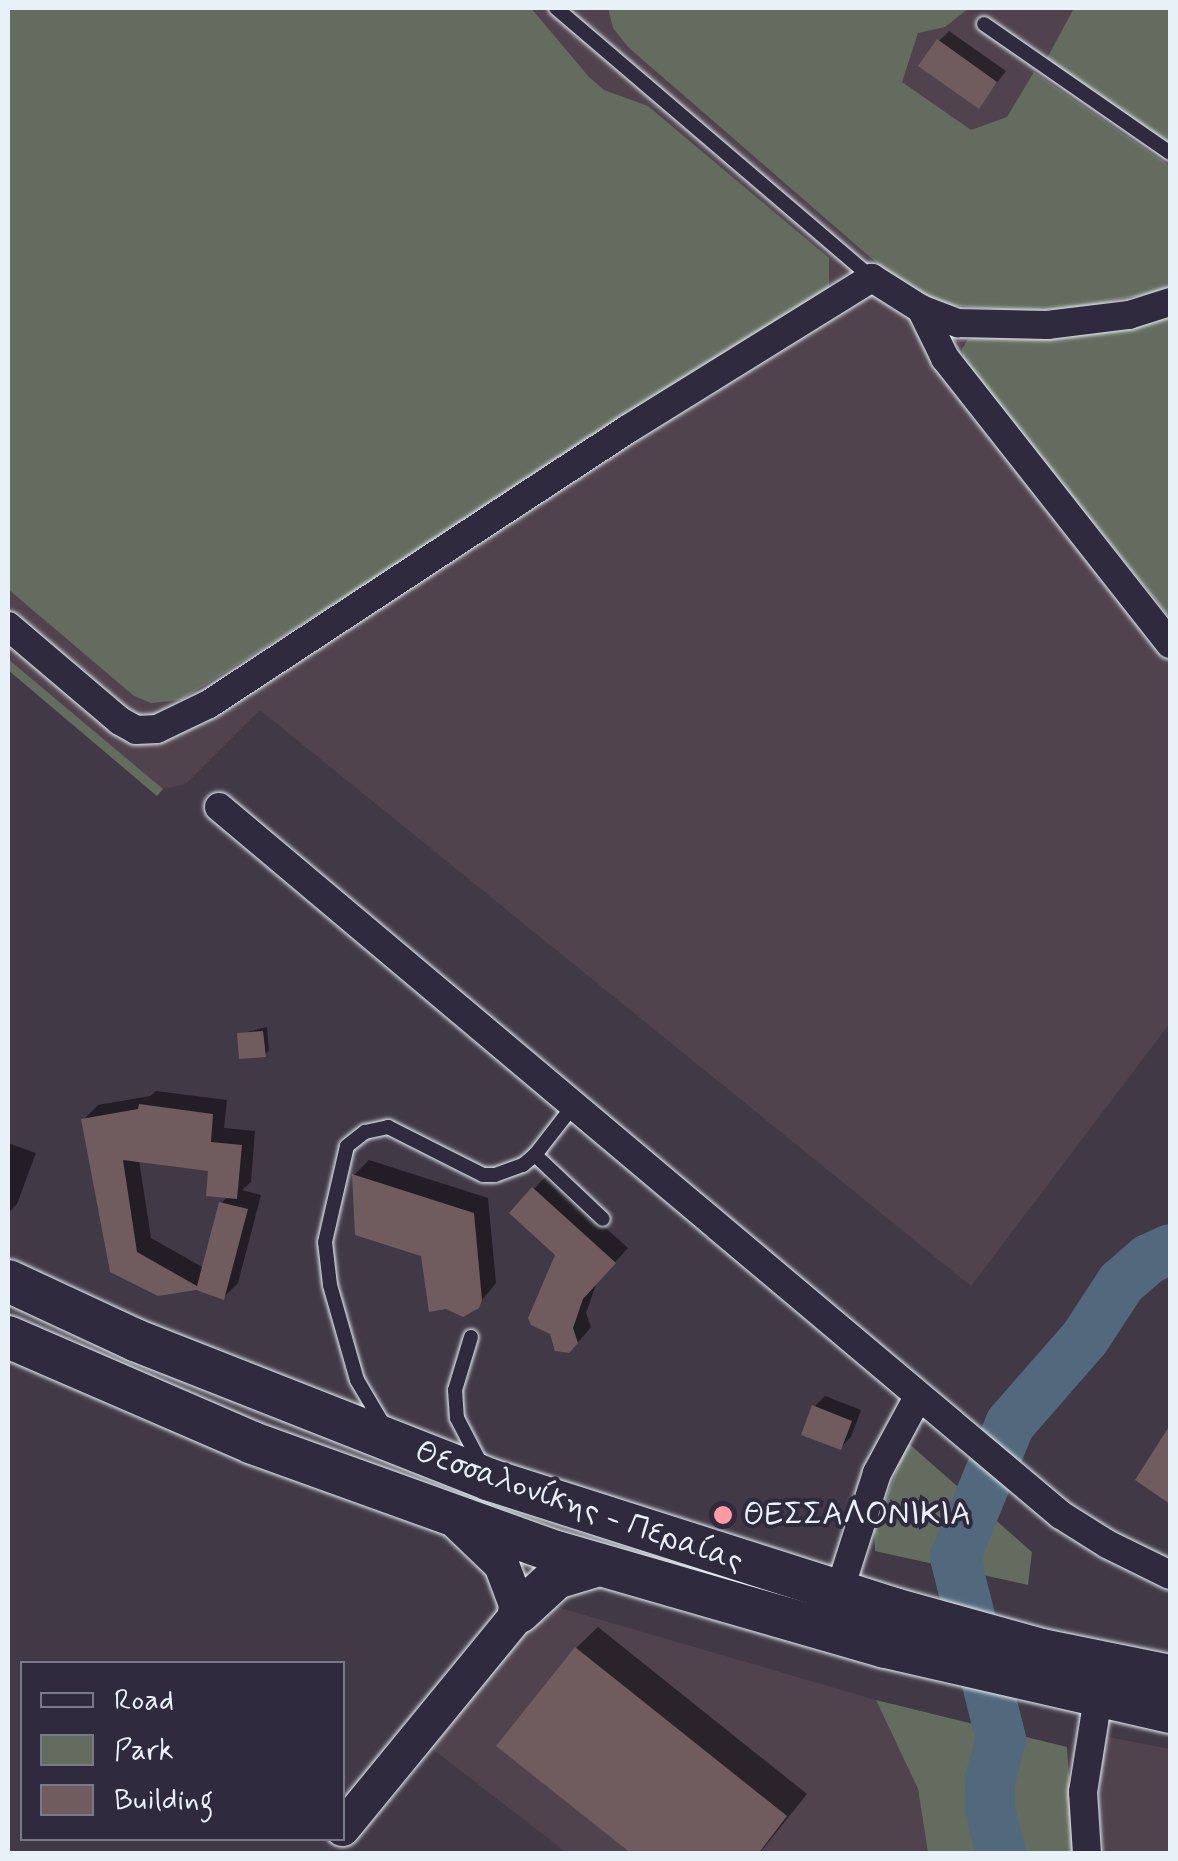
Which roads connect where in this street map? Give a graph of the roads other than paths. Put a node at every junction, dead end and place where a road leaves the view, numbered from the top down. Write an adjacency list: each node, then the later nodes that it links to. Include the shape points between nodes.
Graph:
1 (556, 8): 2 (lane)
2 (571, 13): 5 (lane)
3 (984, 24): 4 (lane)
4 (1170, 153)
5 (872, 278): 7 (street); 8 (street, via 178,723 136,730 120,722)
6 (1170, 302): 7 (street, via 1129,315 1047,325 958,323)
7 (921, 309): 9 (street, via 964,383)
8 (8, 626)
9 (1170, 644)
10 (219, 808): 11 (street)
11 (574, 1106): 12 (lane); 17 (street)
12 (535, 1155): 13 (lane); 18 (lane, via 524,1165 484,1175 388,1128 365,1132 347,1146 325,1242 330,1286 357,1380)
13 (603, 1219)
14 (8, 1281): 18 (main road, Θεσσαλονίκης - Περαίας)
15 (8, 1337): 20 (main road, Θεσσαλονίκης - Περαίας, via 253,1443)
16 (471, 1338): 19 (lane, via 456,1390 457,1418)
17 (918, 1396): 22 (street, via 1062,1515); 23 (street, via 877,1473)
18 (397, 1446): 19 (main road, Θεσσαλονίκης - Περαίας)
19 (490, 1480): 23 (main road, Θεσσαλονίκης - Περαίας)
20 (448, 1516): 21 (main road, Θεσσαλονίκης - Περαίας); 24 (street, via 501,1564)
21 (599, 1566): 24 (main road, via 556,1578); 25 (main road, Θεσσαλονίκης - Περαίας)
22 (1170, 1575)
23 (839, 1592): 25 (main road, Θεσσαλονίκης - Περαίας)
24 (519, 1612): 30 (street)
25 (890, 1628): 26 (main road, Θεσσαλονίκης - Περαίας)
26 (1044, 1668): 27 (main road, Θεσσαλονίκης - Περαίας); 28 (main road, Θεσσαλονίκης - Περαίας)
27 (1170, 1676)
28 (1098, 1696): 29 (main road, Θεσσαλονίκης - Περαίας); 31 (street, via 1083,1792)
29 (1170, 1712)
30 (345, 1824)
31 (1088, 1854)

